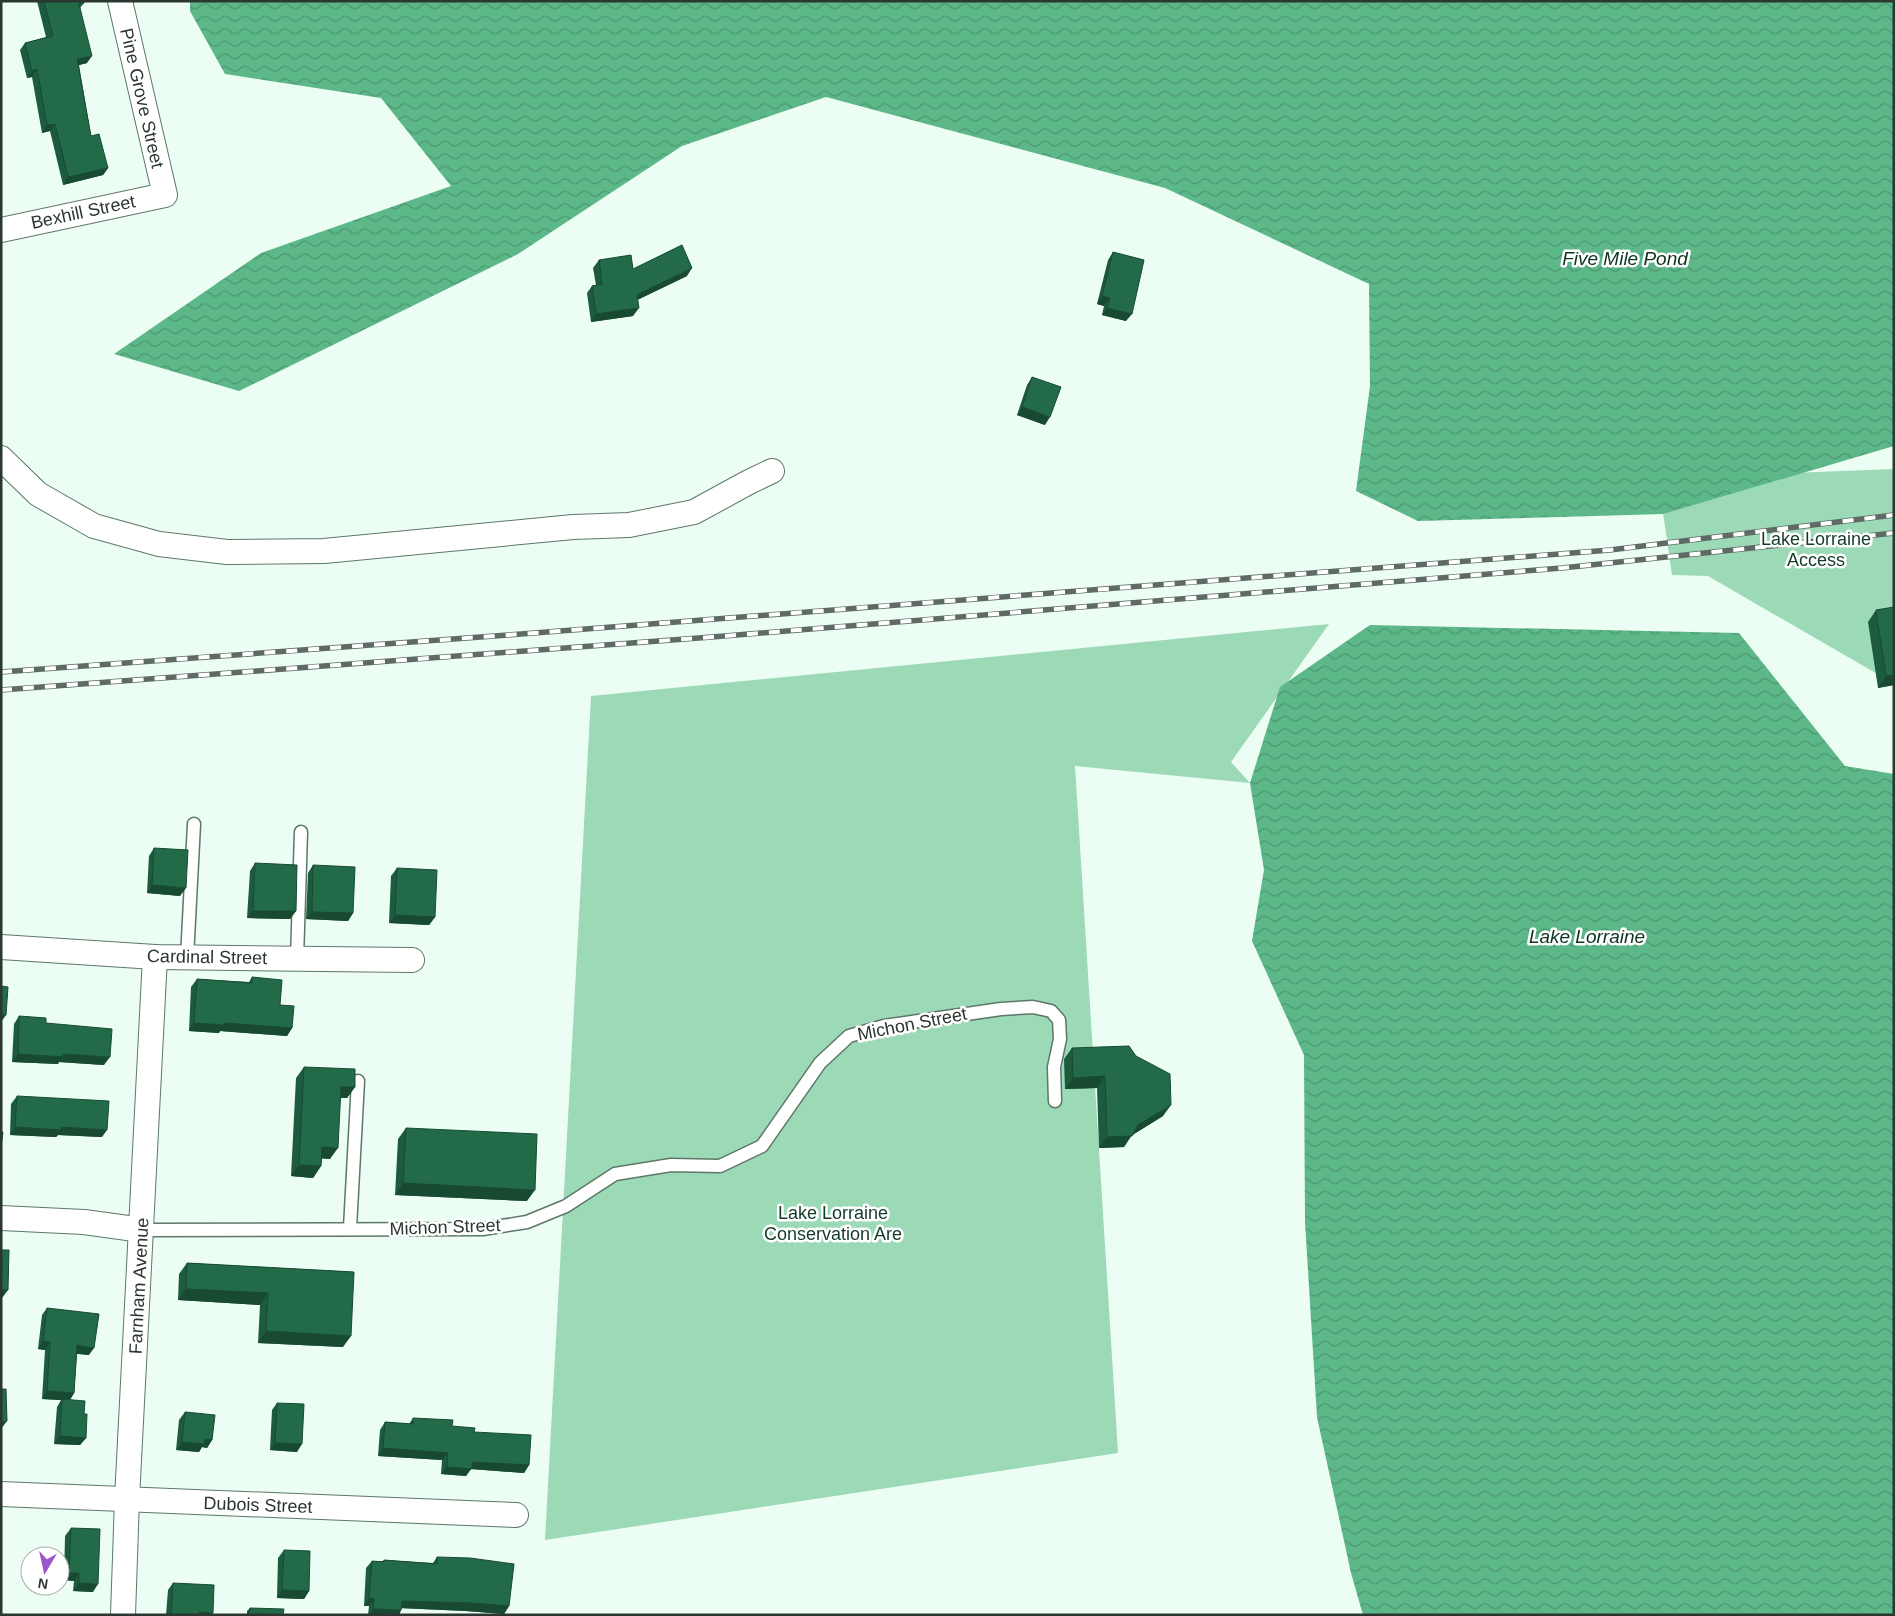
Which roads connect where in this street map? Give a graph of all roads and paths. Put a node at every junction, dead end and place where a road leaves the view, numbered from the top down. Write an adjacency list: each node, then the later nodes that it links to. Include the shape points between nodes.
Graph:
1 (120, 1): 2 (street, Pine Grove Street)
2 (165, 195): 3 (street, Bexhill Street)
3 (1, 230)
4 (1, 458): 5 (street, via 38,494 94,526 159,544 227,552 324,551 573,527 629,525 694,512)
5 (772, 471)
6 (194, 824): 10 (lane)
7 (301, 832): 11 (lane)
8 (1, 947): 9 (street, Cardinal Street)
9 (156, 957): 10 (street, Cardinal Street); 17 (street, Farnham Avenue)
10 (187, 958): 11 (street, Cardinal Street)
11 (297, 959): 12 (street, Cardinal Street)
12 (412, 960)
13 (358, 1082): 16 (lane)
14 (1055, 1102): 16 (lane, Michon Street, via 1054,1067 1060,1039 1059,1020 1051,1011 1001,1009 902,1023 849,1036 820,1063 762,1146 720,1166 672,1165 615,1174 566,1206 527,1222 483,1228)
15 (1, 1218): 17 (street, Michon Street, via 84,1222)
16 (350, 1228): 17 (lane, Michon Street)
17 (142, 1230): 19 (street, Farnham Avenue)
18 (1, 1494): 19 (street, Dubois Street)
19 (127, 1499): 20 (street, Dubois Street); 21 (street, Farnham Avenue)
20 (516, 1515)
21 (123, 1615)

